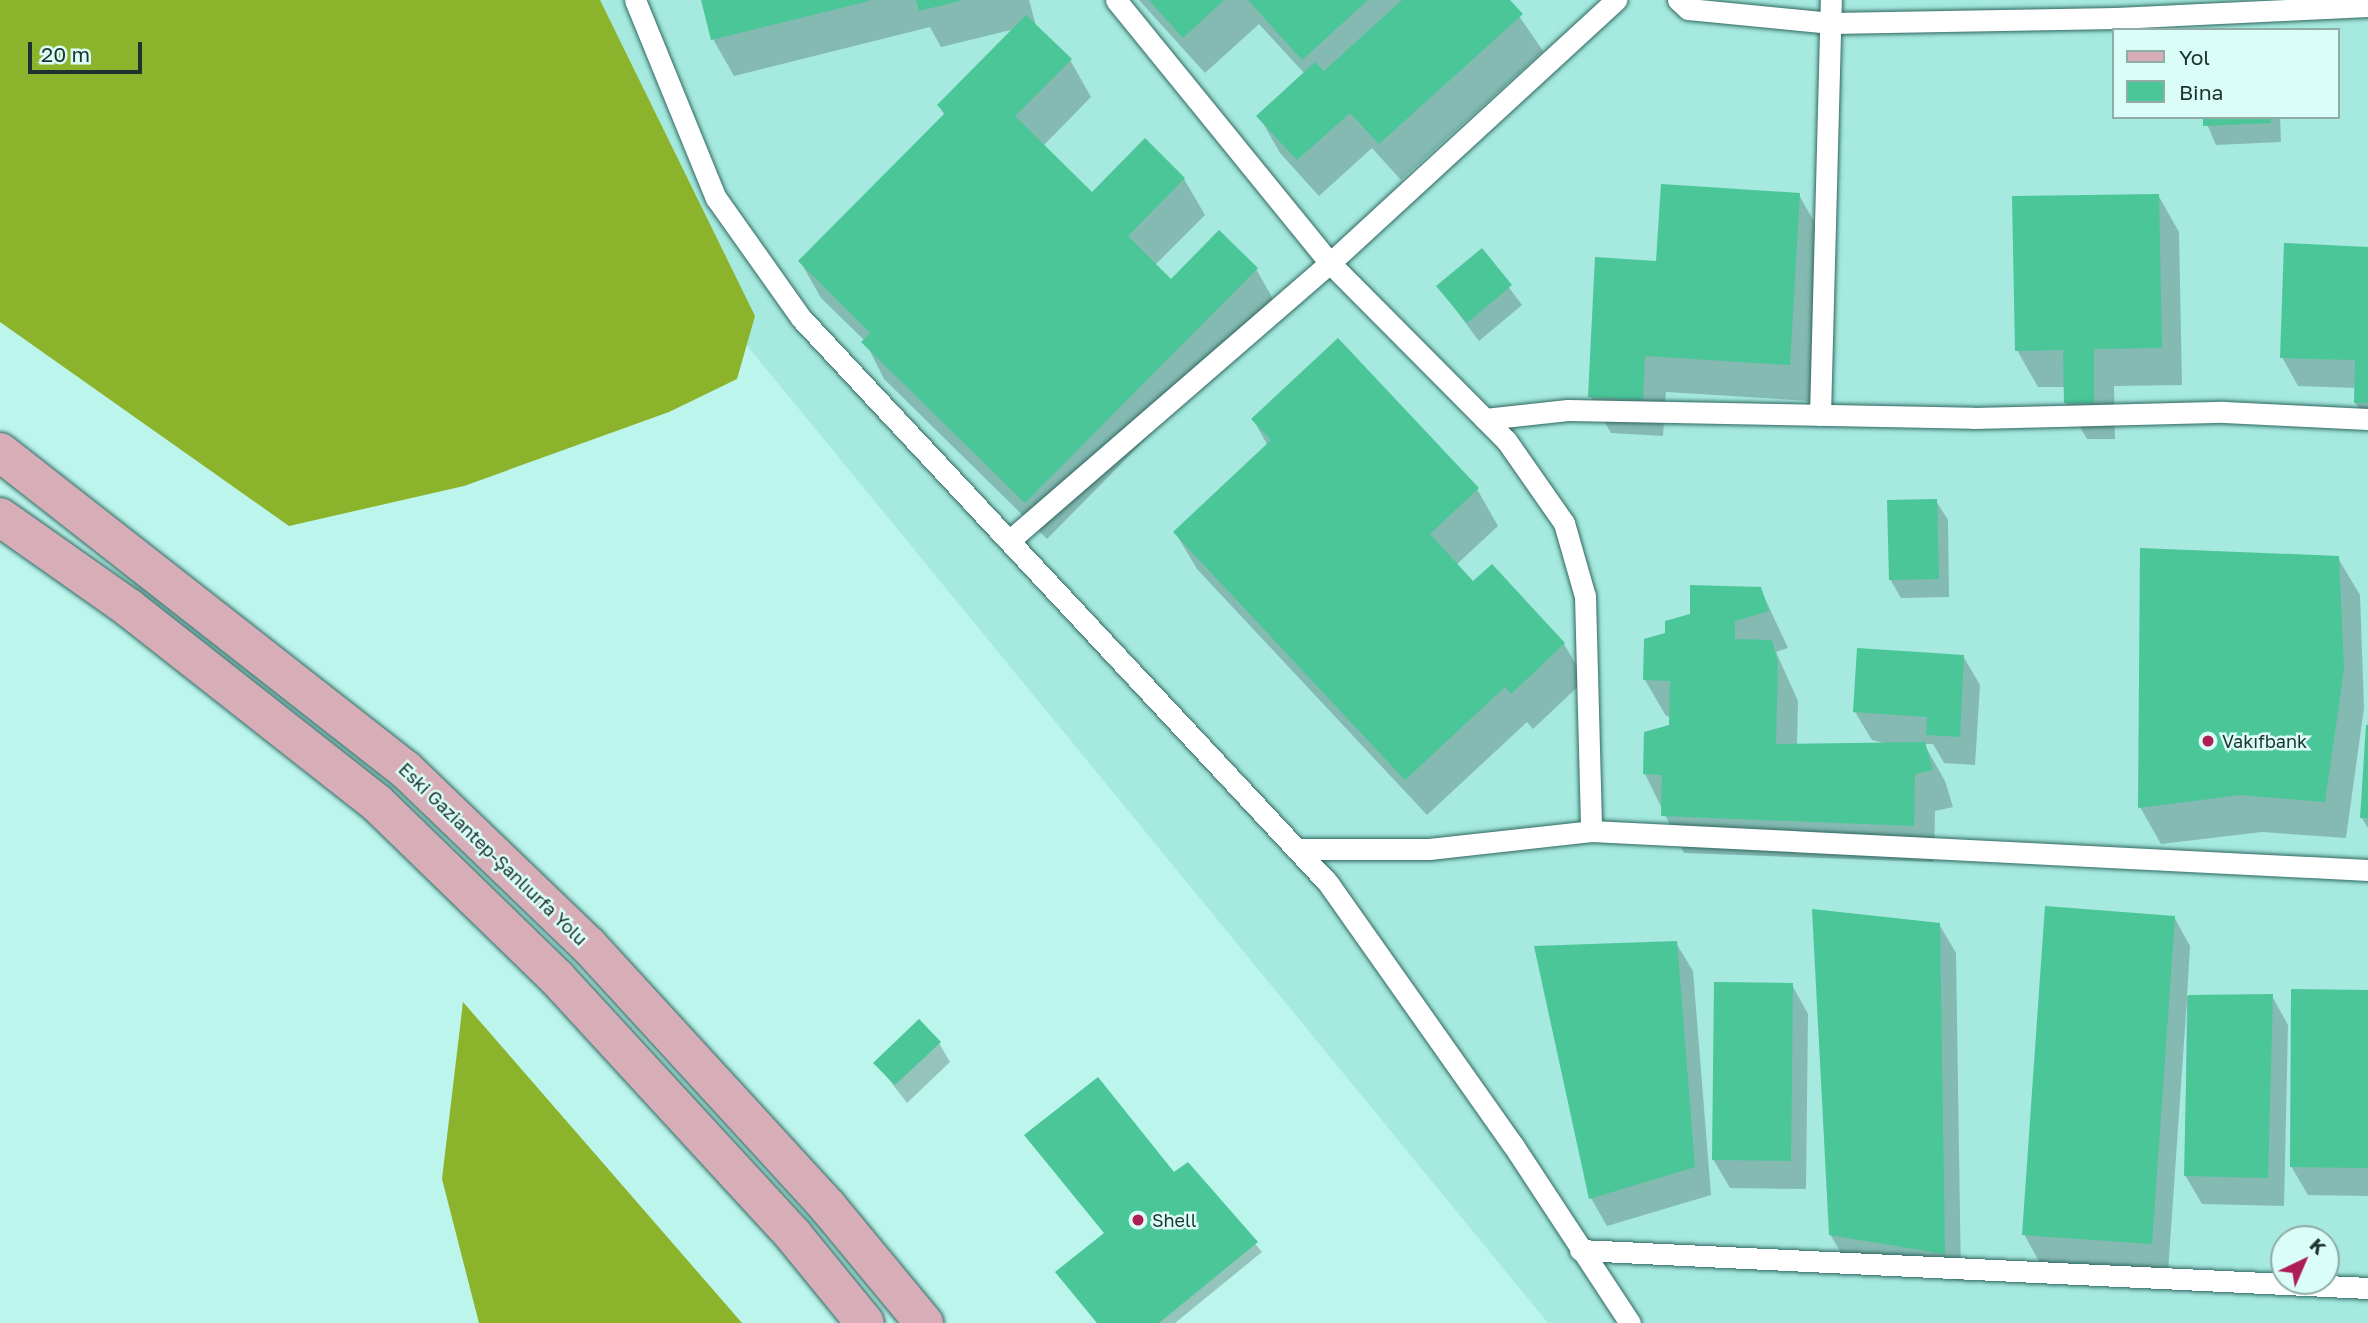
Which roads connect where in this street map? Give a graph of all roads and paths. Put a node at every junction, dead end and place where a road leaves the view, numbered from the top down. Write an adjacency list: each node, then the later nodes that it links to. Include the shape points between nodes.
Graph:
1 (635, 0): 14 (lane, via 716,198 801,317)
2 (1116, 0): 8 (lane)
3 (1616, 0): 8 (lane)
4 (1678, 0): 7 (lane, via 1688,9)
5 (1831, 0): 7 (lane)
6 (2368, 6): 7 (lane, via 2116,19)
7 (1831, 23): 9 (lane)
8 (1330, 263): 10 (lane); 14 (lane)
9 (1820, 415): 10 (lane, via 1568,410); 11 (lane, via 1973,418 2224,412)
10 (1485, 419): 15 (lane, via 1506,440 1564,523 1585,596)
11 (2368, 419)
12 (0, 452): 21 (main road, Eski Gaziantep-Şanlıurfa Yolu, via 406,770 589,946 828,1207)
13 (0, 517): 20 (main road, via 129,608 377,803 557,978 794,1236)
14 (1010, 540): 16 (lane)
15 (1591, 831): 16 (lane, via 1429,849); 17 (lane)
16 (1296, 849): 18 (lane, via 1328,883 1513,1145)
17 (2368, 870)
18 (1580, 1250): 19 (lane); 22 (lane)
19 (2368, 1288)
20 (865, 1323)
21 (924, 1323)
22 (1630, 1323)

